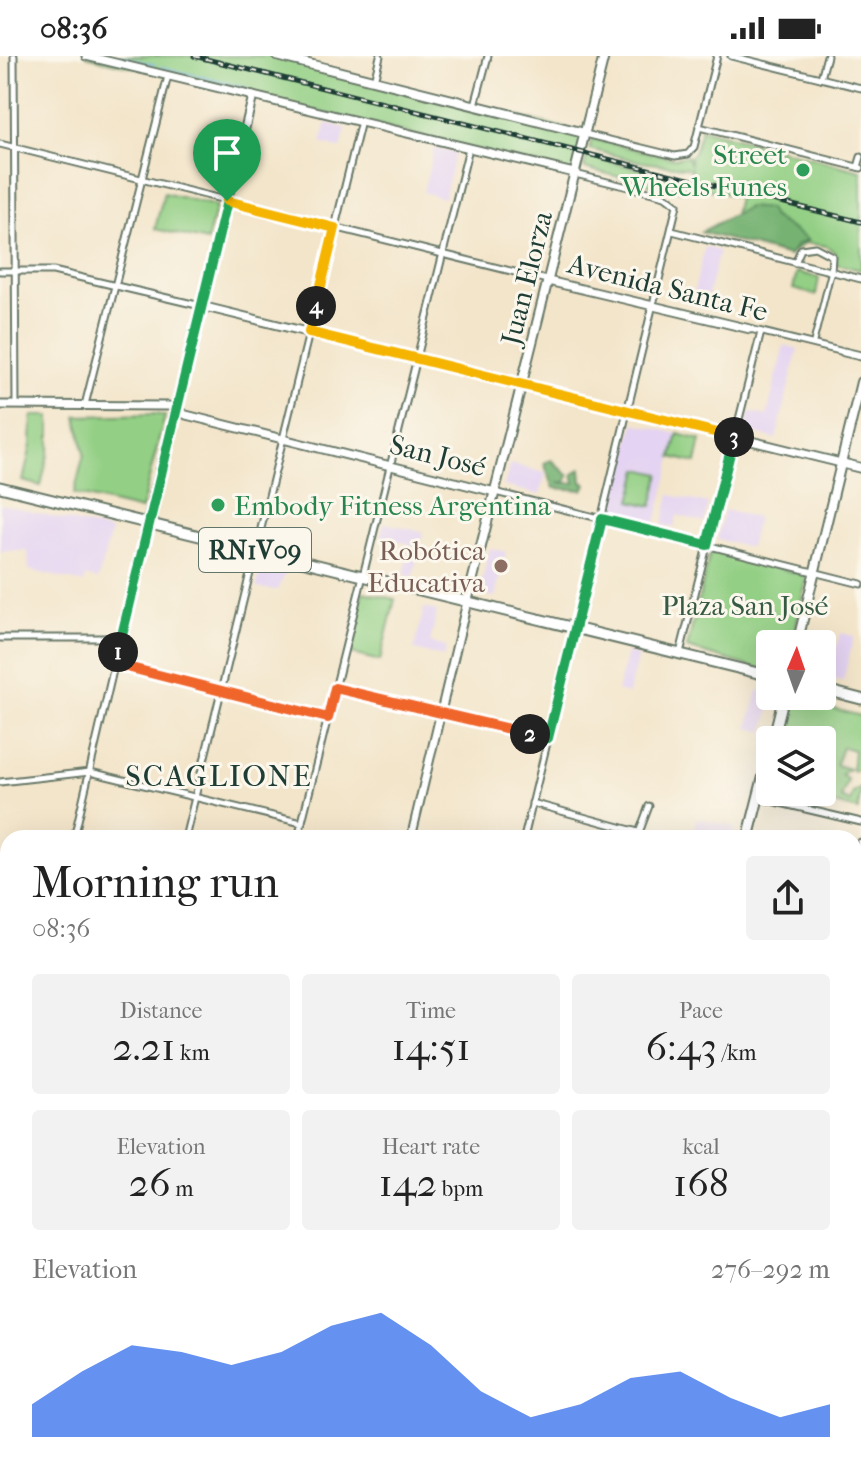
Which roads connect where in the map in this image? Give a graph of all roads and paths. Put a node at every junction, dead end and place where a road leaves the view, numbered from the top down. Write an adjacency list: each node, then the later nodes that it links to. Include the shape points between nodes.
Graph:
1 (14, 56): 20 (street)
2 (86, 56): 10 (street)
3 (277, 56): 12 (main road)
4 (380, 56): 12 (street)
5 (488, 56): 15 (street)
6 (604, 56): 18 (main road, Juan Elorza)
7 (717, 56): 17 (street)
8 (731, 56): 11 (street)
9 (827, 56): 11 (street)
10 (168, 76): 14 (street); 25 (street)
11 (821, 78): 13 (street)
12 (374, 81): 15 (main road)
13 (861, 88)
14 (253, 96): 16 (street); 26 (street)
15 (475, 106): 18 (main road)
16 (361, 121): 21 (street); 27 (street)
17 (699, 127): 18 (street, via 694,147 675,156); 23 (street)
18 (584, 133): 24 (main road, Juan Elorza)
19 (0, 144): 20 (street, Avenida Santa Fe)
20 (13, 147): 25 (street, Avenida Santa Fe); 32 (street)
21 (469, 148): 24 (street); 29 (street)
22 (861, 157): 23 (street)
23 (860, 168)
24 (574, 173): 28 (street, via 675,201); 35 (main road, Juan Elorza)
25 (141, 179): 26 (street, Avenida Santa Fe); 36 (street)
26 (227, 201): 27 (street, Avenida Santa Fe); 37 (street)
27 (335, 228): 29 (street, Avenida Santa Fe); 40 (street)
28 (672, 231): 30 (street); 38 (street)
29 (444, 255): 35 (street, Avenida Santa Fe); 45 (street)
30 (795, 263): 33 (street); 33 (street, via 801,249 815,247 832,256)
31 (0, 271): 32 (street)
32 (14, 271): 36 (street, via 53,271); 49 (street)
33 (831, 272): 34 (street); 42 (street)
34 (861, 279)
35 (548, 281): 38 (street, Avenida Santa Fe); 47 (main road, Juan Elorza)
36 (115, 285): 37 (street); 50 (street)
37 (201, 306): 40 (street); 51 (street)
38 (654, 306): 39 (street, Avenida Santa Fe); 52 (street)
39 (750, 329): 41 (street, Avenida Santa Fe)
40 (309, 332): 45 (street); 54 (street)
41 (761, 332): 42 (street, Avenida Santa Fe); 53 (street)
42 (813, 344): 43 (street, Avenida Santa Fe)
43 (844, 352): 44 (street, Avenida Santa Fe)
44 (861, 356)
45 (418, 359): 47 (street); 56 (street)
46 (861, 382): 55 (main road)
47 (522, 385): 52 (street); 59 (main road, Juan Elorza)
48 (0, 405): 49 (street, San José)
49 (16, 405): 50 (street, San José)
50 (85, 405): 51 (street, San José)
51 (176, 410): 54 (street, San José); 61 (street)
52 (629, 411): 53 (street); 60 (street)
53 (734, 437): 55 (street); 62 (street)
54 (282, 439): 56 (street, San José); 63 (street)
55 (841, 463): 57 (main road); 64 (main road)
56 (391, 466): 59 (street, San José); 65 (street)
57 (861, 468)
58 (0, 487): 61 (main road, RN1V09)
59 (495, 492): 60 (street, San José); 67 (main road, Juan Elorza)
60 (602, 519): 62 (street, San José); 68 (street)
61 (147, 523): 63 (main road, RN1V09); 71 (street)
62 (707, 545): 64 (street, San José); 72 (street)
63 (255, 550): 65 (main road, RN1V09); 76 (street)
64 (815, 572): 66 (street, San José); 69 (main road)
65 (363, 576): 67 (main road, RN1V09); 75 (street)
66 (861, 584)
67 (467, 602): 68 (main road, RN1V09); 79 (street, Juan Elorza)
68 (573, 628): 72 (main road, RN1V09); 81 (street)
69 (800, 630)
70 (0, 638): 71 (street)
71 (121, 638): 73 (street)
72 (680, 654): 74 (main road, RN1V09)
73 (115, 664): 76 (street); 82 (street)
74 (756, 673)
75 (335, 688): 79 (street); 80 (street)
76 (221, 691): 80 (street); 84 (street)
77 (836, 693): 78 (main road)
78 (861, 699)
79 (440, 713): 81 (street); 94 (street, Juan Elorza)
80 (328, 718): 90 (street)
81 (548, 738): 85 (street)
82 (90, 772): 83 (street); 84 (street); 91 (street)
83 (0, 782)
84 (195, 797): 90 (street); 92 (street)
85 (532, 803): 95 (street); 96 (street)
86 (756, 805): 98 (main road)
87 (649, 806): 97 (street)
88 (795, 806): 89 (street)
89 (861, 822)
90 (302, 823): 93 (street)
91 (76, 830)
92 (187, 830)
93 (300, 830)
94 (413, 830)
95 (526, 830)
96 (621, 830)
97 (640, 830)
98 (750, 830)

